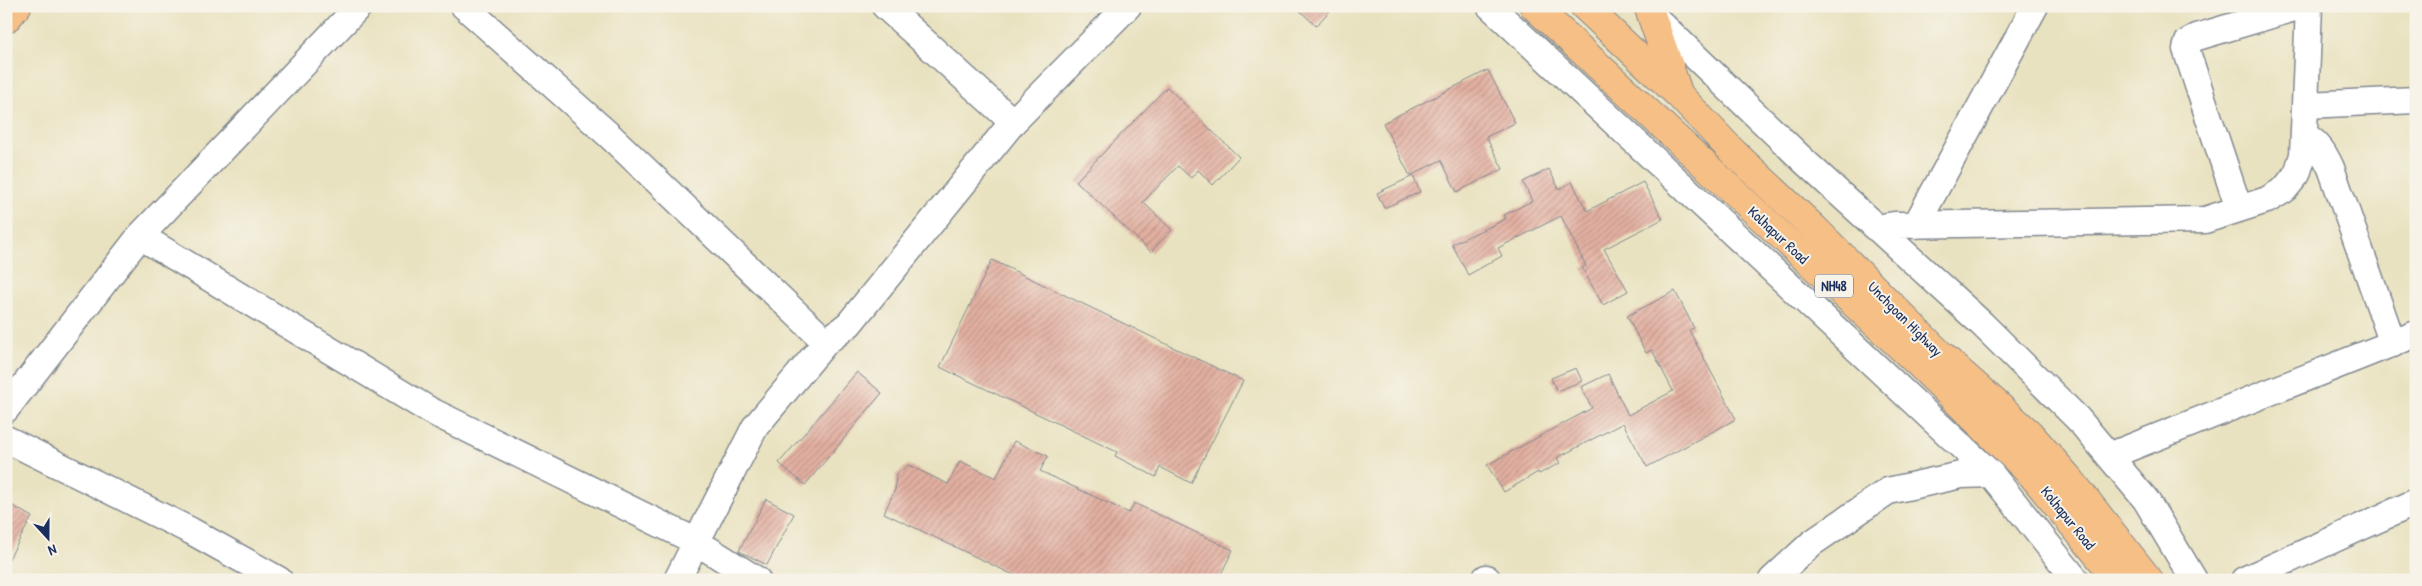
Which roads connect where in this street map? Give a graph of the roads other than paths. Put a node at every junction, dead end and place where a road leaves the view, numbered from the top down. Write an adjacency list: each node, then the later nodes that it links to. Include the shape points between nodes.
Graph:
1 (17, 6): 13 (main road)
2 (359, 6): 22 (street)
3 (464, 6): 24 (street, via 610,136)
4 (884, 6): 17 (street)
5 (1128, 6): 17 (street)
6 (1490, 6): 28 (street)
7 (1534, 6): 36 (main road, Kolhapur Road / NH48, via 1920,365 2032,474)
8 (1584, 6): 14 (main road, Unchgoan Highway / NH48)
9 (2035, 6): 20 (street)
10 (2301, 6): 19 (street, via 2188,42 2186,49)
11 (2309, 6): 16 (street)
12 (1650, 10): 14 (main road); 21 (street)
13 (6, 18)
14 (1679, 95): 37 (main road, Unchgoan Highway / NH48, via 1940,354 2029,433)
15 (2416, 100): 16 (street)
16 (2305, 105): 18 (street)
17 (1013, 122): 24 (street, via 849,324)
18 (2304, 135): 19 (street, via 2303,155 2297,174 2284,190 2267,200); 23 (street, via 2316,142 2331,168)
19 (2239, 209): 20 (street, via 2205,220)
20 (1916, 225): 21 (street)
21 (1876, 228): 27 (street, via 1982,324 2078,419)
22 (140, 236): 25 (street); 30 (street, via 429,410)
23 (2404, 339): 27 (street)
24 (826, 342): 30 (street, via 755,427)
25 (6, 409)
26 (6, 439): 31 (street, via 191,531)
27 (2109, 456): 38 (street, via 2146,500)
28 (1991, 474): 34 (street, via 1961,475 1888,491 1812,543); 35 (street)
29 (2416, 502): 39 (street)
30 (695, 541): 32 (street); 33 (street)
31 (279, 580)
32 (677, 580)
33 (758, 580)
34 (1772, 580)
35 (2076, 580)
36 (2118, 580)
37 (2149, 580)
38 (2194, 580)
39 (2244, 580)

